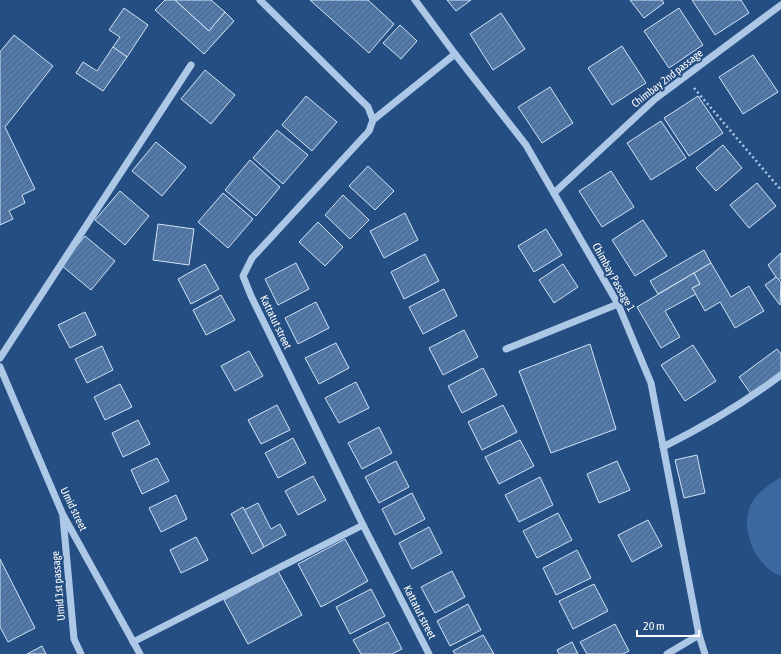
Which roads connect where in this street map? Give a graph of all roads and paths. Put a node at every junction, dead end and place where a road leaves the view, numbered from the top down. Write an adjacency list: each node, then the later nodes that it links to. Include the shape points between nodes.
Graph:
1 (260, 0): 9 (street, via 368,107)
2 (415, 0): 6 (street, Chimbay Passage 1)
3 (781, 5): 4 (street, Chimbay 2nd passage)
4 (775, 10): 5 (street); 8 (street, Chimbay 2nd passage)
5 (781, 16)
6 (455, 54): 9 (street, Kattatut street); 11 (street, Chimbay Passage 1, via 526,145)
7 (191, 65): 14 (street)
8 (685, 76): 10 (path); 11 (street, Chimbay 2nd passage, via 655,98)
9 (374, 120): 19 (street, Kattatut street, via 369,131 252,258 243,276)
10 (781, 190)
11 (554, 193): 12 (street, Chimbay Passage 1)
12 (618, 304): 13 (street); 17 (street, Chimbay Passage 1, via 651,383)
13 (506, 349)
14 (0, 358)
15 (0, 367): 18 (street, Umid street)
16 (781, 375): 17 (street, via 712,421)
17 (663, 447): 20 (street, Chimbay Passage 1)
18 (63, 515): 21 (street, Umid street); 22 (street, Umid 1st passage, via 74,639)
19 (363, 525): 21 (street); 24 (street, Kattatut street)
20 (699, 636): 25 (street); 26 (street, Chimbay Passage 1)
21 (133, 642): 23 (street, Umid street)
22 (81, 654)
23 (140, 654)
24 (429, 654)
25 (666, 654)
26 (705, 654)

